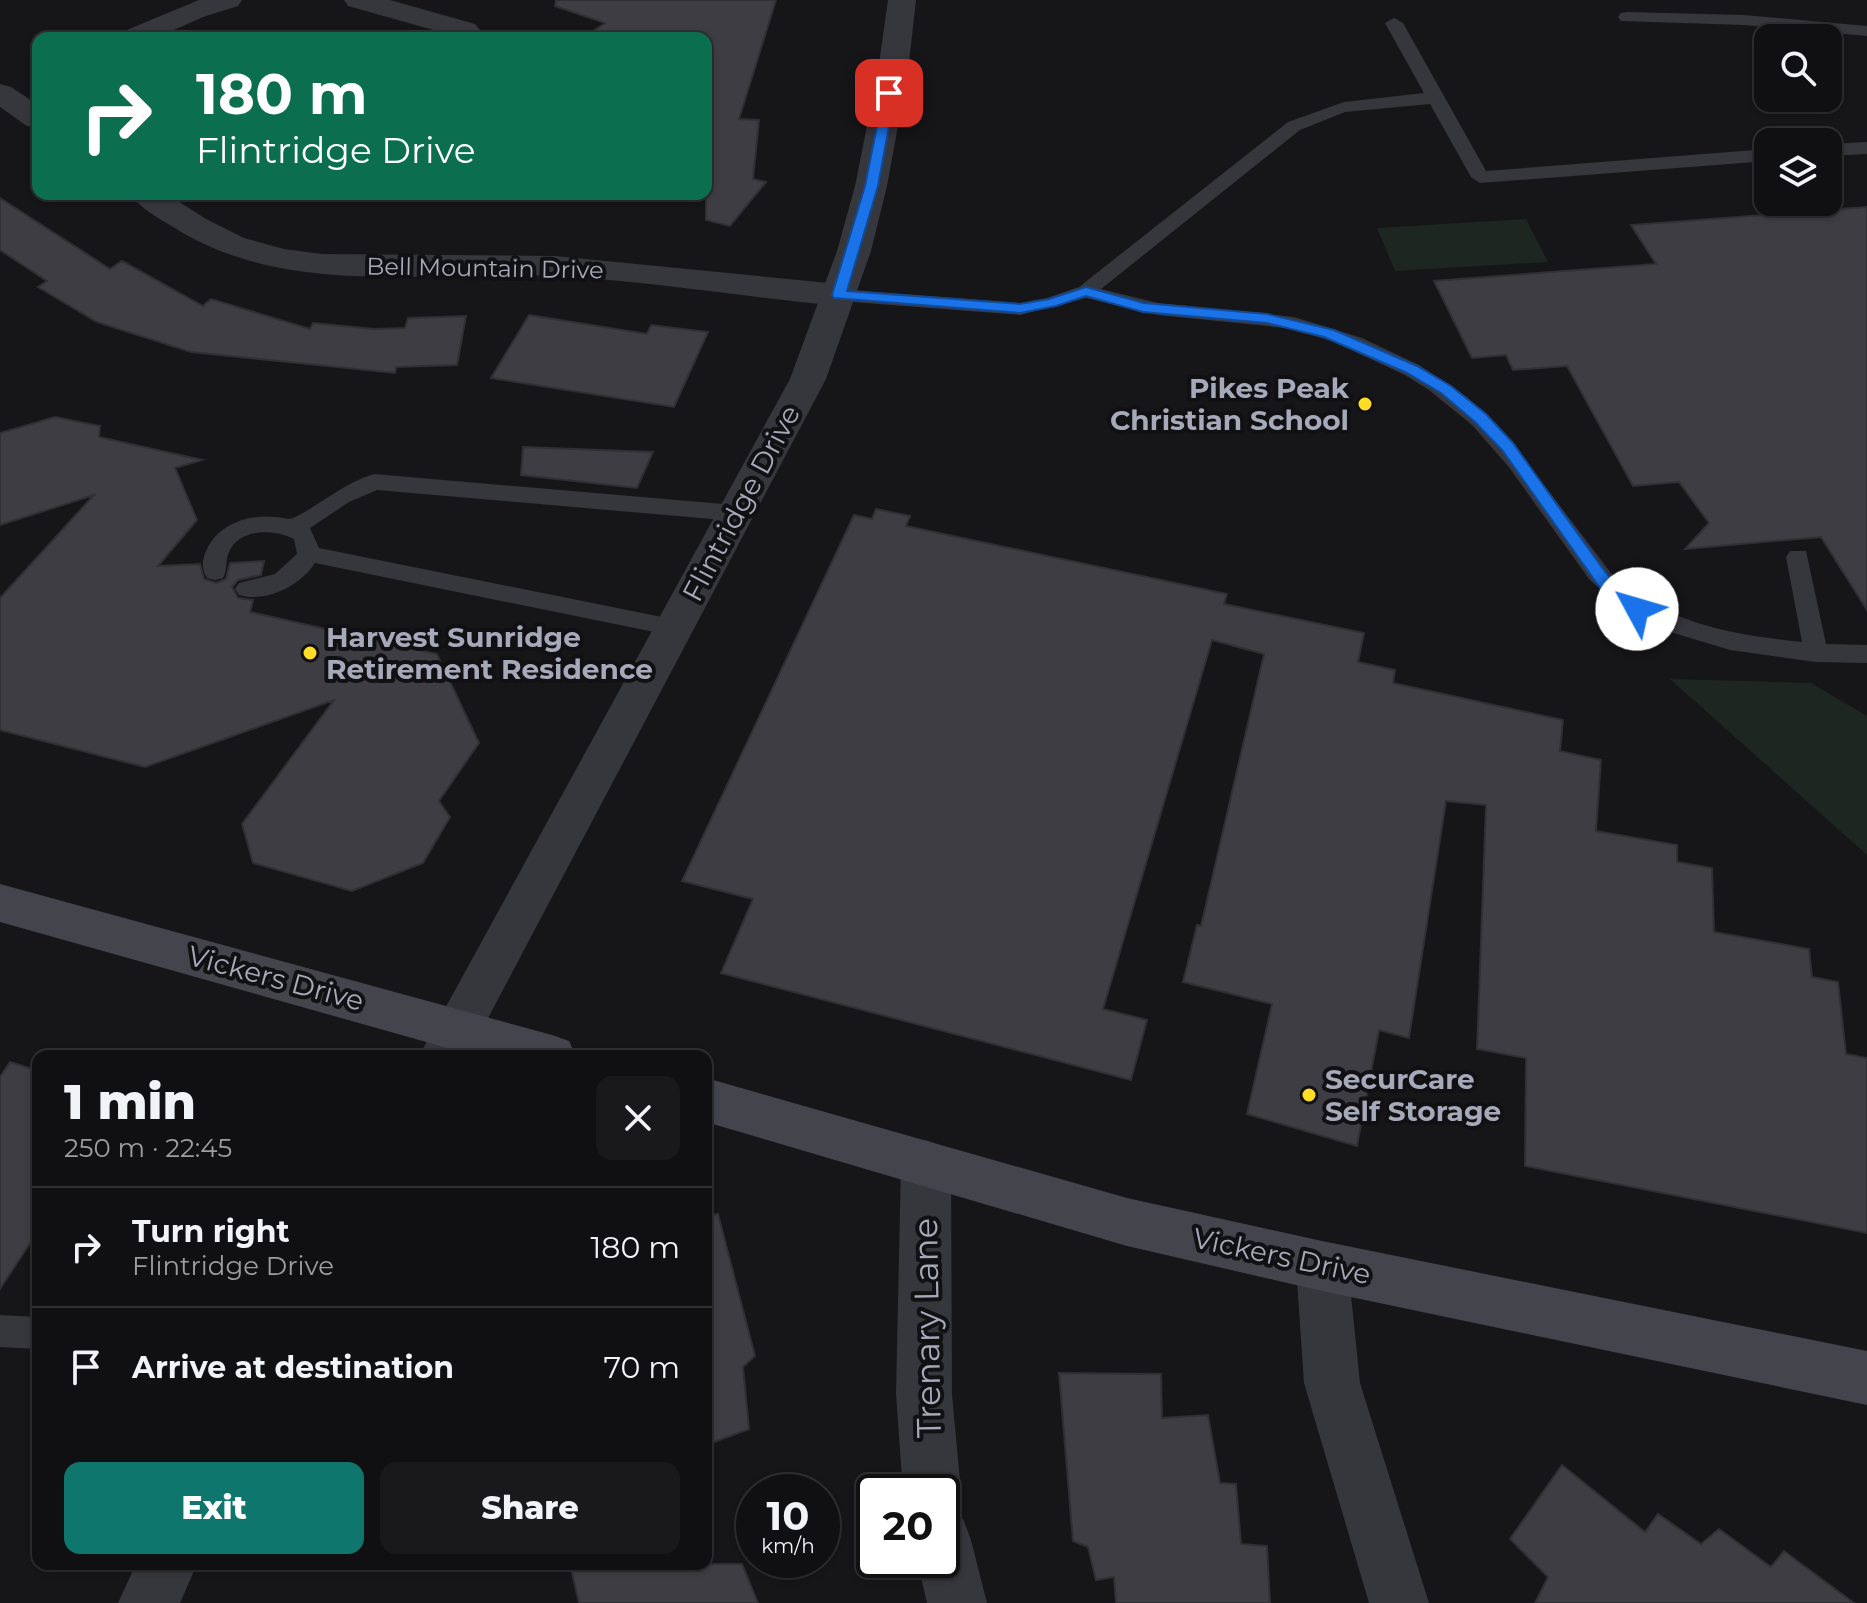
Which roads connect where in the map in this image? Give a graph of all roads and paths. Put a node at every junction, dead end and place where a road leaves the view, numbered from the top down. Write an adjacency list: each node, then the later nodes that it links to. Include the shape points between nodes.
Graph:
1 (228, 0): 8 (street)
2 (358, 0): 6 (street)
3 (902, 0): 18 (street, Flintridge Drive, via 871,186)
4 (1627, 17): 7 (lane)
5 (1394, 23): 11 (lane)
6 (465, 30)
7 (1867, 31)
8 (146, 32)
9 (32, 81): 10 (street)
10 (1, 94): 12 (street)
11 (1436, 98): 15 (lane, via 1480,177); 17 (lane, via 1314,114)
12 (32, 115)
13 (1867, 148): 14 (lane)
14 (1842, 149)
15 (1754, 156)
16 (156, 200): 18 (street, Bell Mountain Drive, via 245,250 296,260 392,268 593,269)
17 (1086, 291): 18 (lane, via 1020,309); 26 (lane, via 1143,308 1294,323 1412,370 1481,418 1601,578 1637,609 1700,634)
18 (839, 295): 19 (street, Flintridge Drive, via 808,379)
19 (735, 513): 20 (lane, via 374,482); 25 (street, Flintridge Drive)
20 (295, 527): 21 (lane, via 309,544); 23 (lane, via 267,523 237,531 216,550)
21 (309, 554): 24 (lane, via 279,583); 25 (lane)
22 (1798, 557): 26 (lane)
23 (215, 572)
24 (247, 589)
25 (674, 627): 29 (street, Flintridge Drive)
26 (1816, 653): 27 (lane)
27 (1867, 654)
28 (0, 903): 29 (main road, Vickers Drive)
29 (451, 1042): 30 (main road, Vickers Drive)
30 (509, 1050)
31 (712, 1102): 32 (main road, Vickers Drive)
32 (926, 1163): 33 (main road, Vickers Drive, via 1127,1222); 37 (street, Trenary Lane, via 924,1394)
33 (1322, 1266): 36 (main road, Vickers Drive); 42 (street, via 1332,1383)
34 (0, 1331): 35 (lane)
35 (32, 1333)
36 (1867, 1378)
37 (931, 1474)
38 (165, 1570): 40 (street)
39 (951, 1578): 41 (street)
40 (148, 1603)
41 (957, 1603)
42 (1399, 1603)

